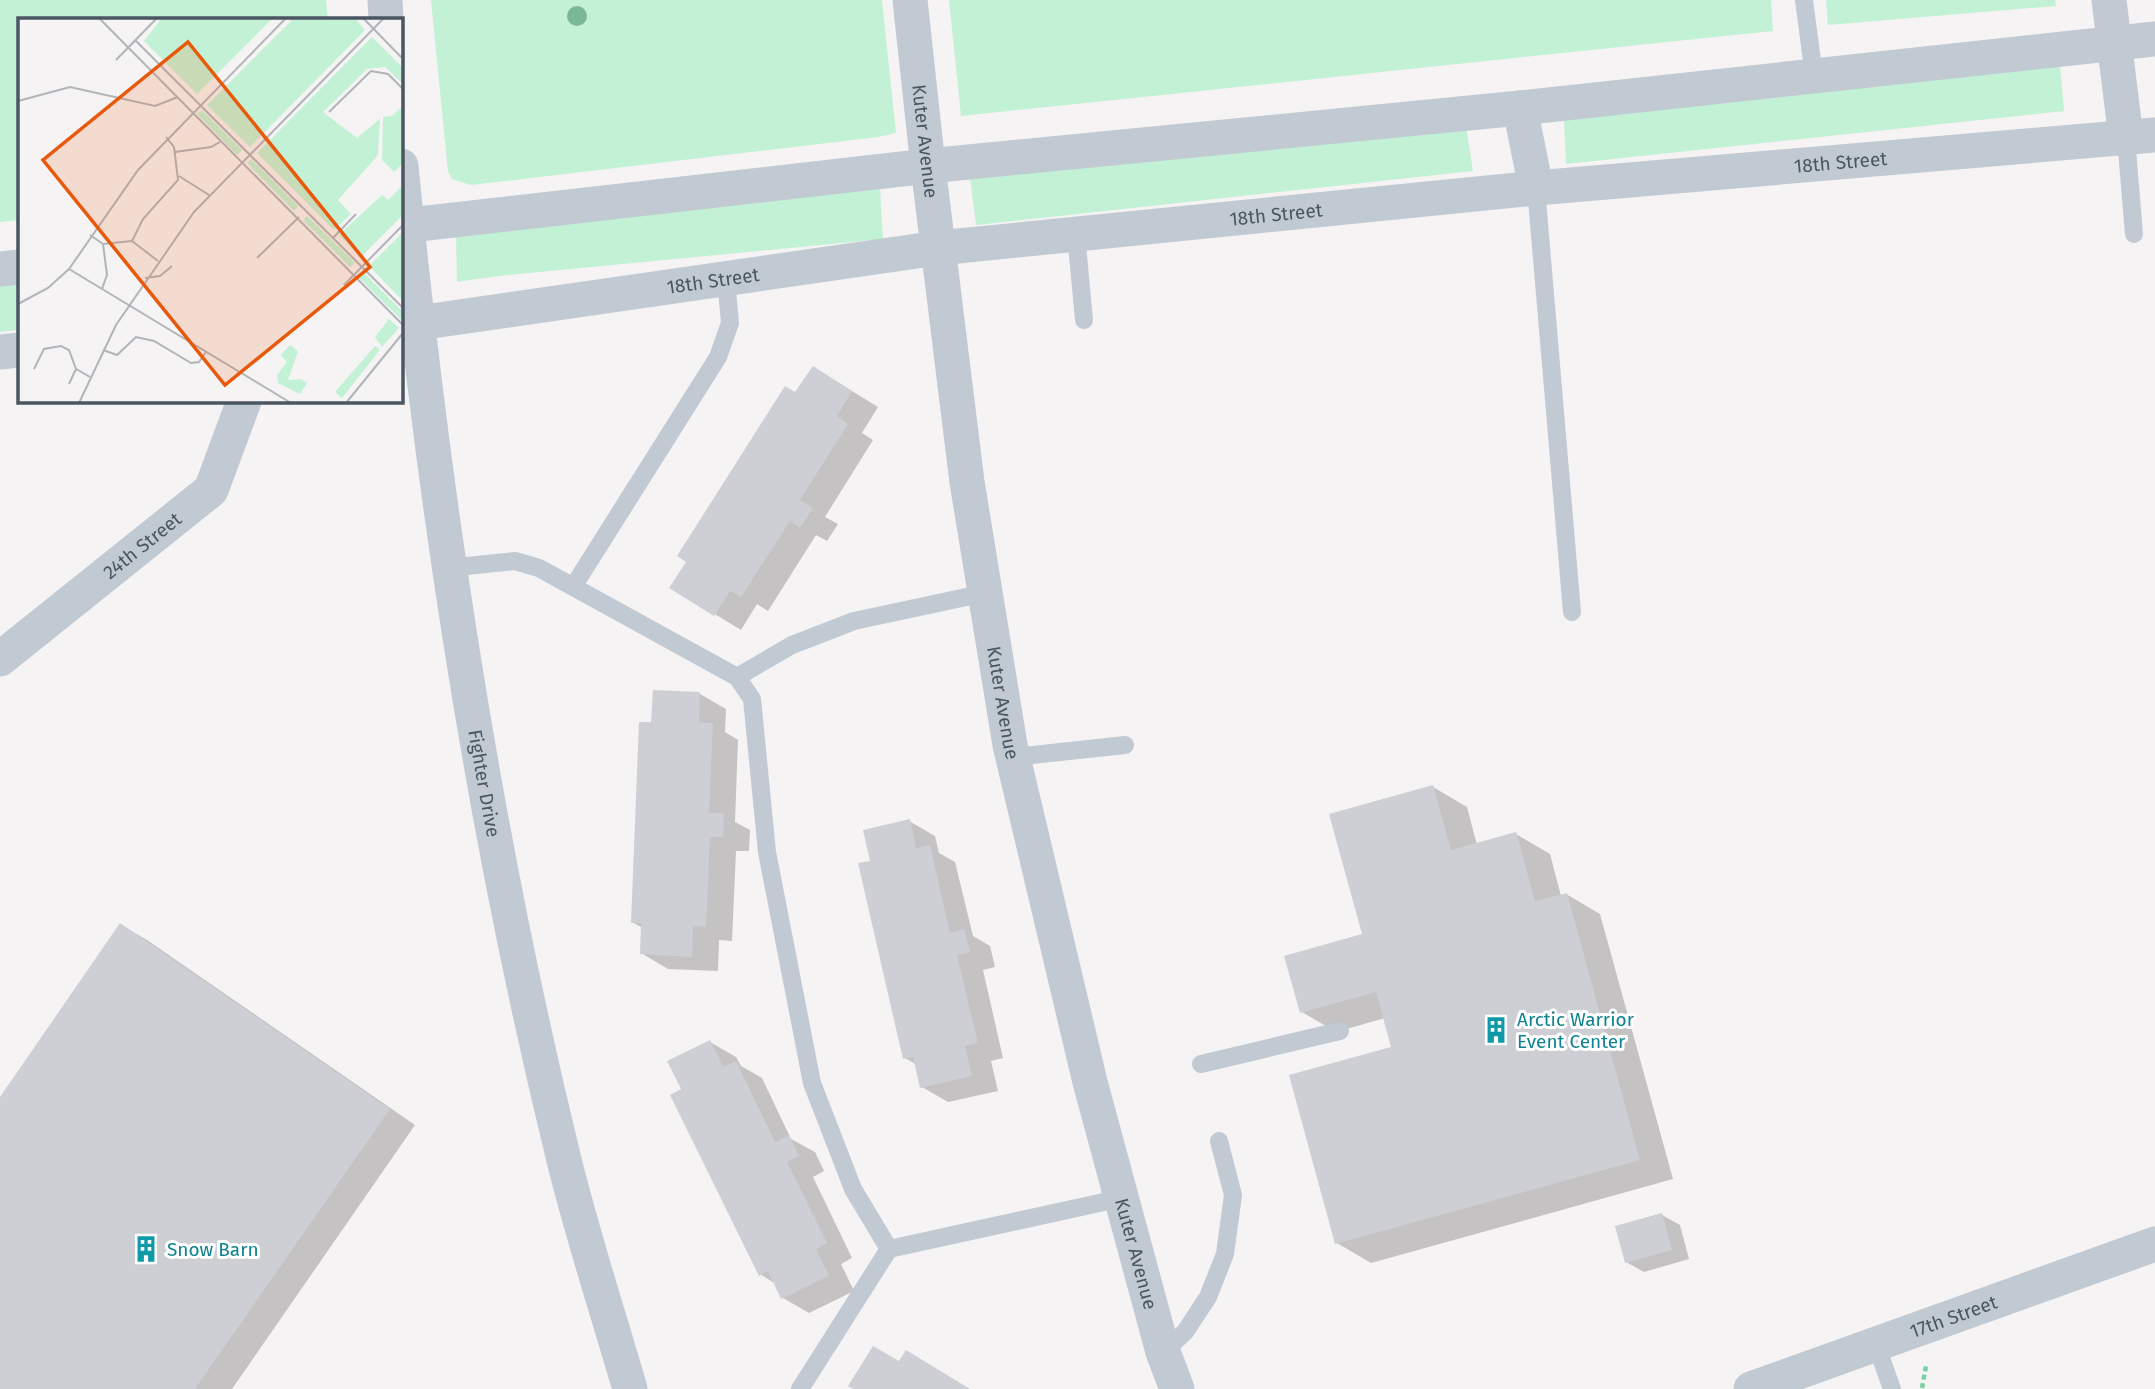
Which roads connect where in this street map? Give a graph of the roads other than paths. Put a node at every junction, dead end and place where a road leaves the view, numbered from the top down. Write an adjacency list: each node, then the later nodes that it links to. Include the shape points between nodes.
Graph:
1 (384, 0): 5 (street)
2 (910, 0): 11 (street, Kuter Avenue)
3 (1804, 0): 8 (lane)
4 (2109, 0): 7 (street)
5 (386, 18)
6 (2155, 39): 7 (street)
7 (2113, 43): 8 (street); 10 (street)
8 (1814, 76): 9 (street)
9 (1520, 108): 11 (street); 13 (street)
10 (2141, 137): 13 (street, 18th Street); 16 (lane)
11 (928, 166): 14 (street); 17 (street, Kuter Avenue)
12 (402, 186): 14 (street, Fighter Drive)
13 (1536, 188): 15 (street, 18th Street); 29 (lane)
14 (404, 225): 22 (street, Fighter Drive)
15 (1076, 234): 17 (street, 18th Street); 21 (lane)
16 (2134, 234)
17 (938, 248): 20 (street, 18th Street); 28 (street, Kuter Avenue)
18 (18, 267): 19 (street)
19 (0, 268)
20 (726, 279): 22 (street, 18th Street); 27 (lane, via 730,323 718,357)
21 (1084, 320)
22 (410, 324): 26 (street, Fighter Drive)
23 (18, 350): 24 (street)
24 (0, 352)
25 (244, 402): 30 (street, 24th Street, via 211,489)
26 (448, 568): 27 (lane, via 516,561); 42 (street, Fighter Drive, via 503,884 565,1162)
27 (573, 587): 31 (lane)
28 (985, 593): 31 (lane, via 854,621 792,645); 33 (street, Kuter Avenue)
29 (1572, 612)
30 (0, 659)
31 (737, 677): 39 (lane, via 752,699 767,852 812,1083 853,1189)
32 (1125, 745): 33 (lane)
33 (1013, 757): 37 (street, Kuter Avenue)
34 (1340, 1031): 35 (lane)
35 (1201, 1064)
36 (1219, 1141): 41 (lane, via 1233,1195 1225,1254 1208,1297 1185,1332)
37 (1122, 1198): 39 (lane); 41 (street, Kuter Avenue)
38 (2155, 1244): 40 (street, 17th Street)
39 (889, 1249): 43 (lane)
40 (1876, 1344): 45 (street, 17th Street); 46 (lane)
41 (1164, 1352): 44 (street, Kuter Avenue)
42 (630, 1389)
43 (800, 1389)
44 (1177, 1389)
45 (1752, 1389)
46 (1892, 1389)

